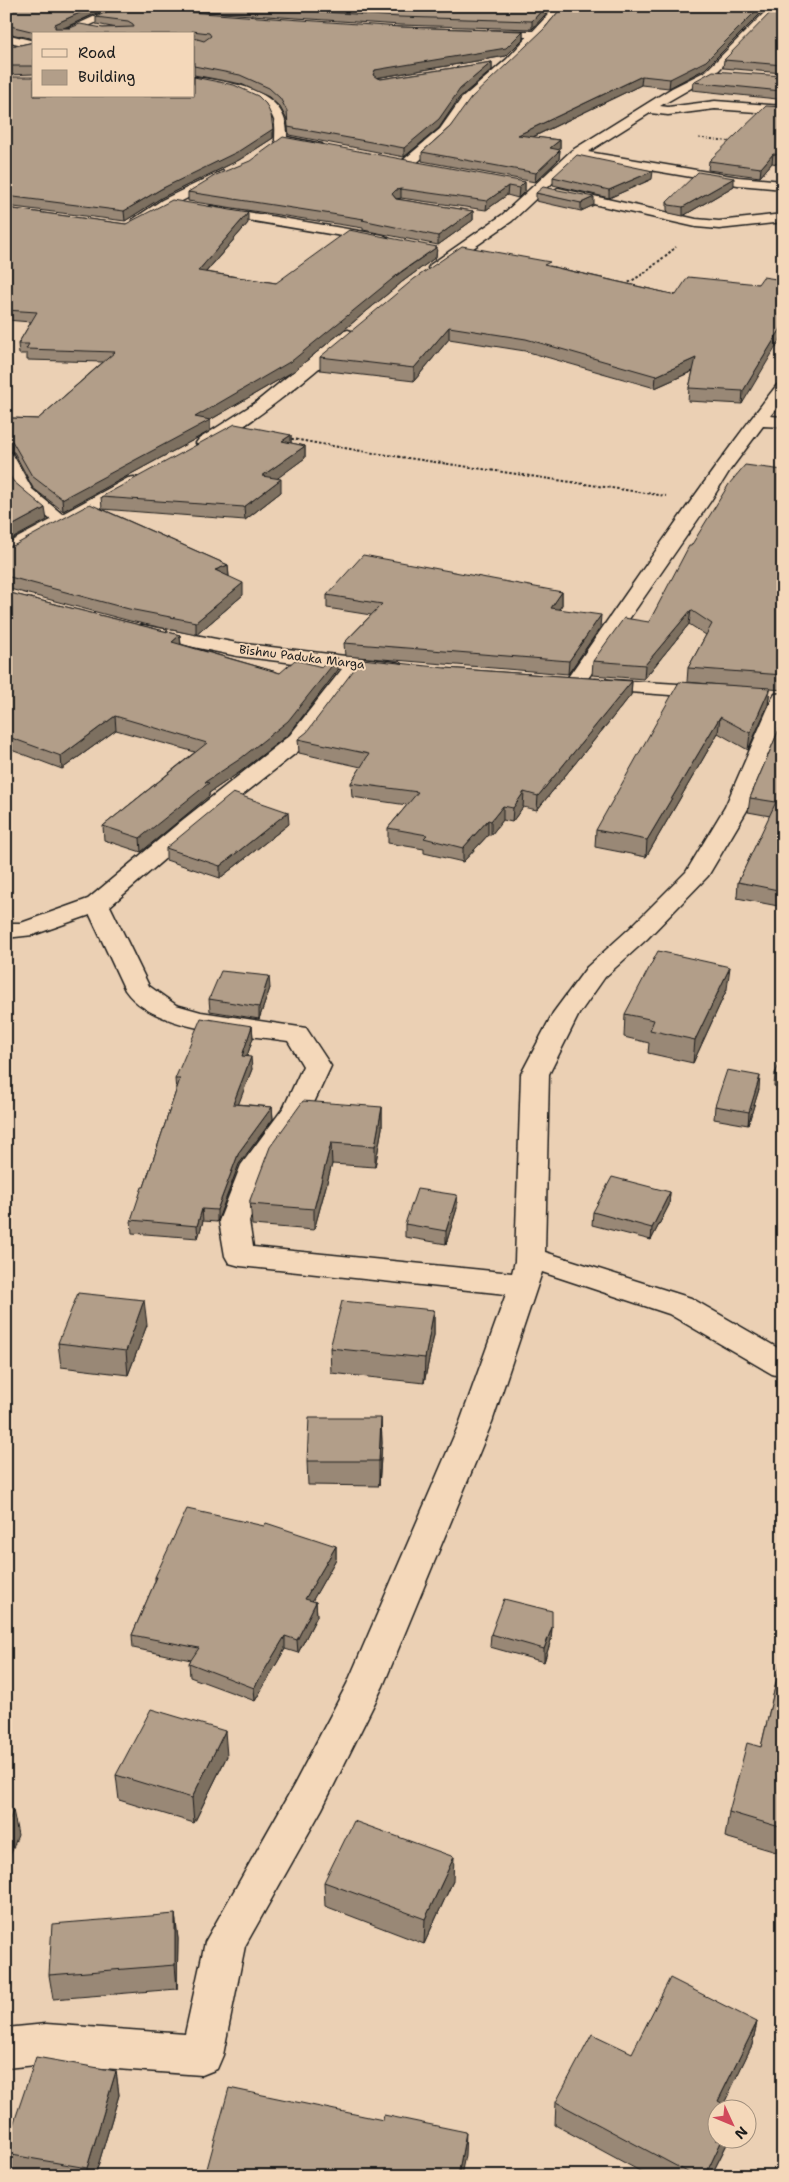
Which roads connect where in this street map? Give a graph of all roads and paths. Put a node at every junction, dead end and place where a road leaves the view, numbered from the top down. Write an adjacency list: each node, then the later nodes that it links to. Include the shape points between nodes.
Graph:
1 (777, 6): 17 (street, via 769,22)
2 (546, 7): 3 (street)
3 (562, 7): 10 (street)
4 (123, 8): 5 (street); 6 (street)
5 (138, 12)
6 (80, 27): 7 (street); 8 (street)
7 (99, 30)
8 (66, 32)
9 (474, 33): 10 (street)
10 (538, 34): 15 (street)
11 (6, 37): 12 (street)
12 (32, 44)
13 (32, 44): 14 (street)
14 (6, 51)
15 (511, 61): 16 (street); 26 (street, via 465,102 444,132 402,163)
16 (492, 63)
17 (710, 73): 18 (street); 20 (street)
18 (728, 74)
19 (195, 80): 22 (street, via 225,86 269,102 280,120)
20 (650, 109): 21 (street, via 668,111 715,105); 25 (street)
21 (783, 110)
22 (281, 140): 23 (street); 24 (street)
23 (330, 149)
24 (267, 150)
25 (576, 154): 29 (street, via 738,181); 30 (street)
26 (426, 168)
27 (237, 169): 31 (street)
28 (521, 185): 30 (street)
29 (783, 185)
30 (540, 189): 33 (street); 34 (street, via 696,223 739,224)
31 (167, 203): 35 (street); 36 (street)
32 (481, 216): 33 (street)
33 (506, 218): 39 (street)
34 (783, 218)
35 (127, 228)
36 (397, 242)
37 (677, 246): 41 (path)
38 (435, 250): 39 (street)
39 (454, 255): 40 (street)
40 (423, 276)
41 (622, 287)
42 (358, 327): 46 (street)
43 (783, 389): 44 (street)
44 (758, 421): 45 (street); 50 (street, via 730,469)
45 (783, 422)
46 (231, 428): 47 (street); 50 (path)
47 (191, 451)
48 (6, 457): 51 (street, via 25,492)
49 (151, 473): 51 (street)
50 (701, 502): 56 (street, via 565,683)
51 (62, 522): 52 (street)
52 (6, 552)
53 (122, 626): 54 (street, Bishnu Paduka Marga, via 170,638)
54 (356, 664): 55 (street, Bishnu Paduka Marga); 58 (street, via 298,740)
55 (415, 671)
56 (733, 694)
57 (776, 697): 60 (street, via 737,807 696,876 596,972 566,1013 535,1074)
58 (97, 904): 59 (street, via 24,930); 60 (street, via 138,990 166,1011 199,1020 297,1034 317,1066 297,1109 255,1165 234,1221 240,1256)
59 (6, 931)
60 (527, 1273): 61 (street, via 546,1262 680,1306); 62 (street, via 476,1422 365,1686 308,1797 225,1942 202,2055 46,2044)
61 (783, 1366)
62 (6, 2048)

